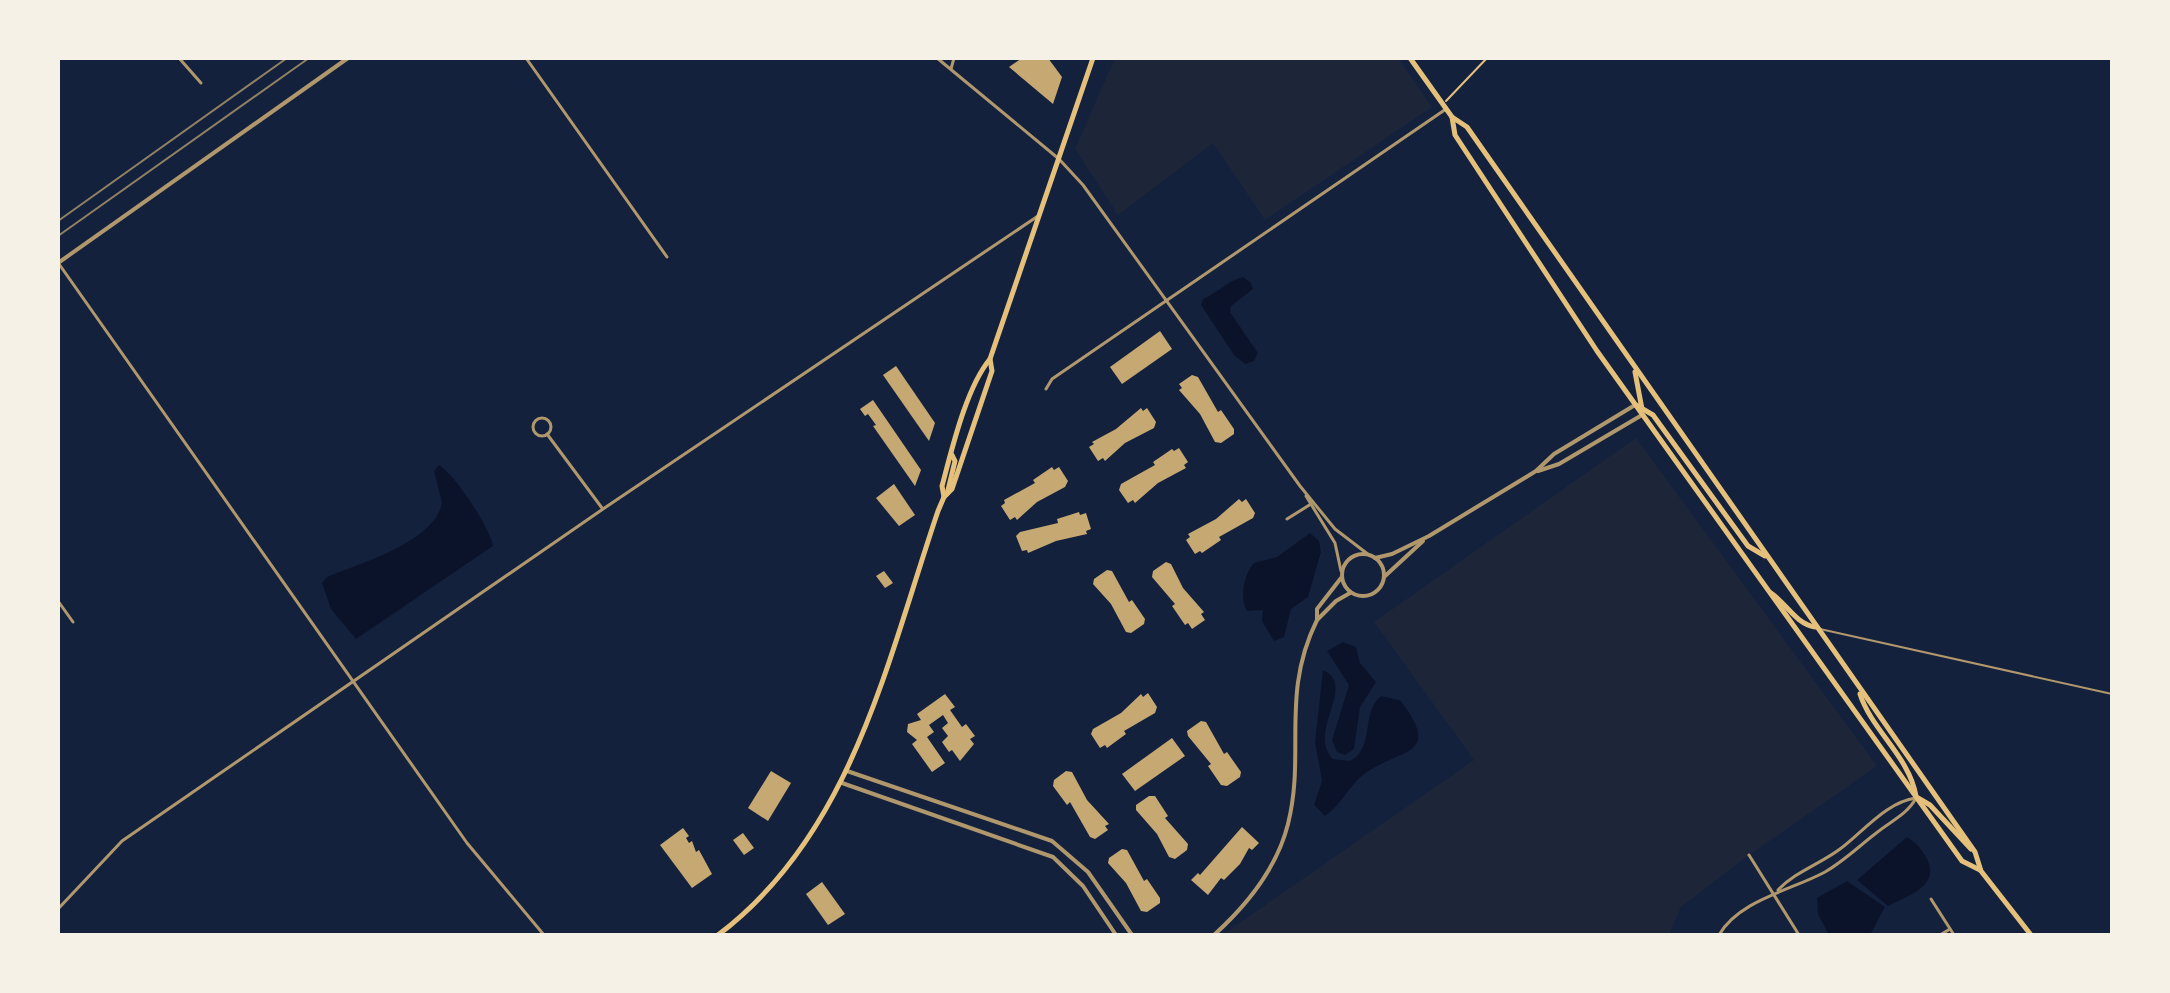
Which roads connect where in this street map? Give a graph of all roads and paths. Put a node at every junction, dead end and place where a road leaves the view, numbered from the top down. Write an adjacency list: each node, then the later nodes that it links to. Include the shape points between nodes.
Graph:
1 (179, 58): 10 (street)
2 (348, 58): 16 (street)
3 (526, 58): 15 (street)
4 (937, 58): 9 (street)
5 (954, 58): 9 (street)
6 (1093, 58): 13 (main road)
7 (1410, 58): 11 (main road)
8 (1487, 58): 11 (path)
9 (951, 69): 13 (street)
10 (201, 83)
11 (1444, 106): 12 (main road); 17 (street)
12 (1452, 117): 18 (main road, via 1467,127); 21 (main road, via 1455,135)
13 (1059, 159): 14 (main road); 17 (street, via 1119,230)
14 (1038, 216): 19 (main road); 28 (street)
15 (667, 257)
16 (58, 263): 43 (street)
17 (1168, 300): 20 (street, via 1052,379); 25 (street)
18 (1627, 357): 22 (main road, via 1639,383); 33 (main road)
19 (990, 359): 26 (main road, via 992,371 952,489); 26 (main road, via 982,368 952,454 942,486)
20 (1046, 389)
21 (1635, 405): 22 (main road); 24 (street, via 1554,454)
22 (1642, 411): 24 (street, via 1559,464); 33 (main road, via 1653,415 1748,546); 37 (main road)
23 (547, 434): 23 (street, via 549,421 536,419 534,432); 28 (street)
24 (1536, 471): 30 (street)
25 (1300, 486): 27 (street); 31 (street, via 1335,529)
26 (945, 495): 46 (main road)
27 (1311, 504): 29 (street); 34 (street, via 1339,553)
28 (603, 509): 43 (street)
29 (1287, 519)
30 (1429, 536): 32 (street); 35 (street)
31 (1369, 555): 32 (street); 34 (street, via 1355,555)
32 (1375, 558): 35 (street)
33 (1768, 558): 42 (main road)
34 (1341, 571): 36 (street)
35 (1384, 577): 38 (street, via 1373,594)
36 (1341, 578): 38 (street); 40 (street, via 1317,609)
37 (1766, 591): 42 (main road, via 1786,603 1803,625); 48 (main road)
38 (1350, 593): 40 (street)
39 (58, 601): 41 (street)
40 (1317, 620): 60 (street, via 1303,648 1294,695 1288,825 1273,862 1243,909)
41 (73, 622)
42 (1816, 628): 44 (main road); 45 (lane)
43 (351, 681): 54 (street, via 122,841); 56 (street, via 467,843)
44 (1859, 689): 48 (main road, via 1865,710 1910,775); 49 (main road)
45 (2112, 694)
46 (847, 771): 47 (main road); 59 (street, via 1052,841 1088,872)
47 (842, 783): 57 (main road, via 812,836 775,882); 58 (street, via 1053,857 1083,886)
48 (1916, 798): 49 (main road, via 1930,805); 51 (main road, via 1962,861); 52 (street, via 1898,803); 52 (street, via 1909,810 1843,861)
49 (1975, 852): 51 (main road)
50 (1749, 855): 52 (street)
51 (1981, 871): 65 (main road)
52 (1775, 893): 61 (street, via 1730,921); 62 (street)
53 (1931, 899): 55 (street)
54 (58, 909)
55 (1950, 929): 63 (street); 64 (street)
56 (544, 935)
57 (718, 935)
58 (1116, 935)
59 (1132, 935)
60 (1214, 935)
61 (1719, 935)
62 (1799, 935)
63 (1940, 935)
64 (1954, 935)
65 (2031, 935)

